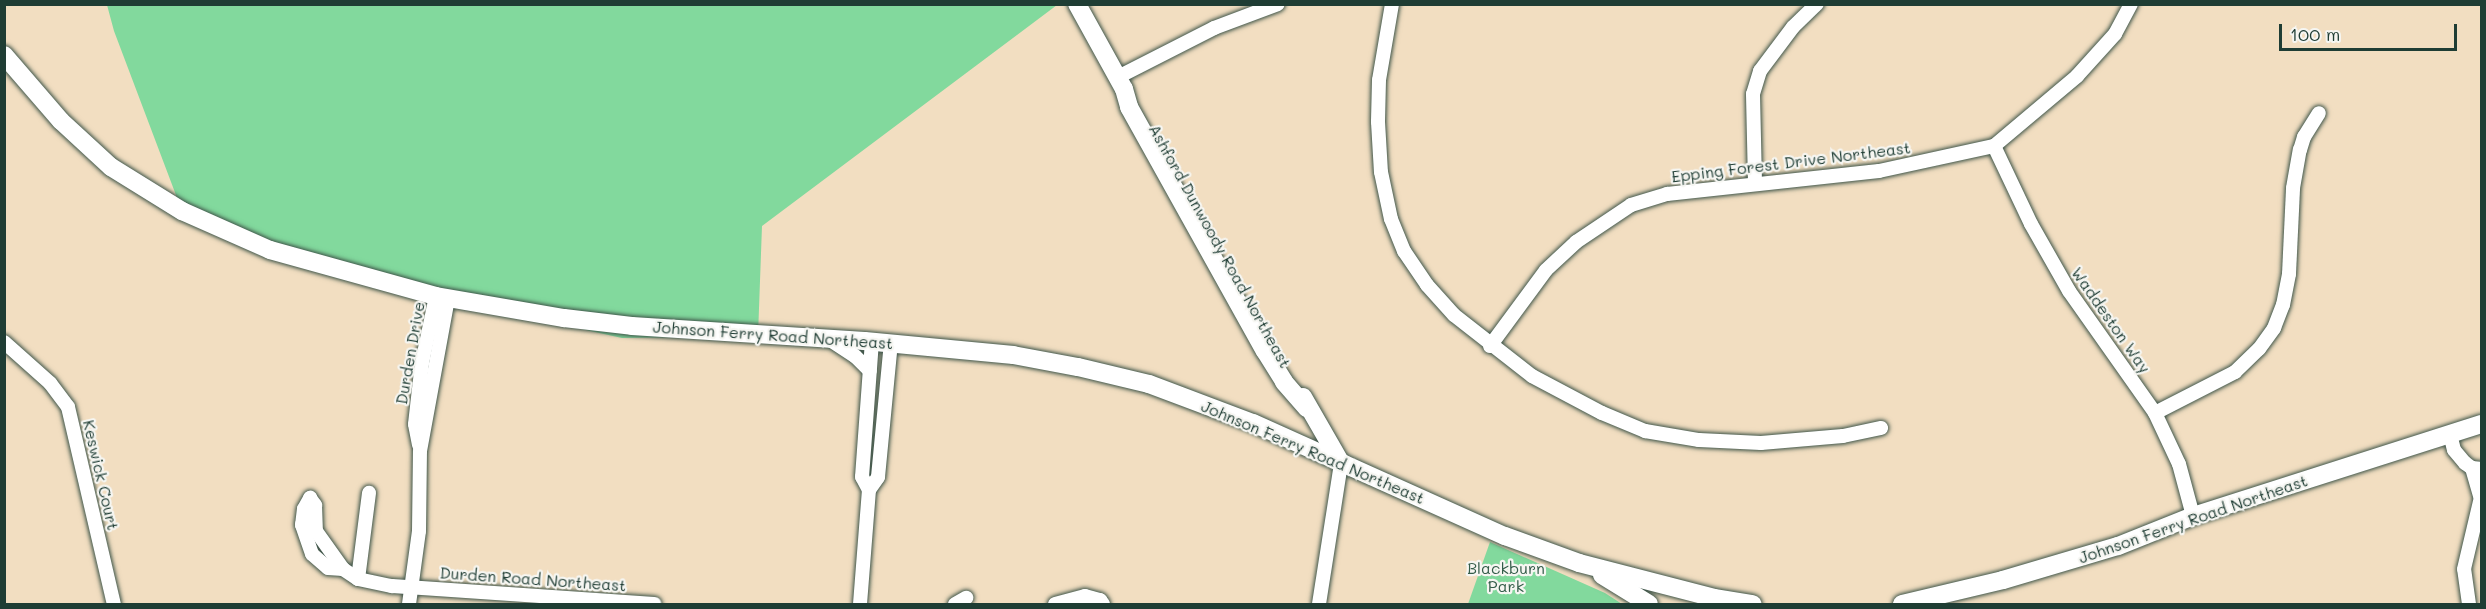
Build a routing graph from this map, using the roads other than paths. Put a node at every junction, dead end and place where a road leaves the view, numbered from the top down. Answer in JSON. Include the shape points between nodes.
{"nodes":[{"id":1,"x":1077,"y":4,"type":"edge"},
{"id":2,"x":1278,"y":4,"type":"edge"},
{"id":3,"x":1392,"y":4,"type":"edge"},
{"id":4,"x":1817,"y":4,"type":"edge"},
{"id":5,"x":2131,"y":4,"type":"edge"},
{"id":6,"x":4,"y":55,"type":"edge"},
{"id":7,"x":1121,"y":83,"type":"junction"},
{"id":8,"x":2319,"y":113,"type":"dead end"},
{"id":9,"x":1994,"y":146,"type":"junction"},
{"id":10,"x":1755,"y":183,"type":"junction"},
{"id":11,"x":442,"y":298,"type":"junction"},
{"id":12,"x":826,"y":338,"type":"junction"},
{"id":13,"x":4,"y":342,"type":"edge"},
{"id":14,"x":872,"y":342,"type":"junction"},
{"id":15,"x":891,"y":343,"type":"junction"},
{"id":16,"x":1490,"y":346,"type":"junction"},
{"id":17,"x":870,"y":371,"type":"junction"},
{"id":18,"x":2155,"y":412,"type":"junction"},
{"id":19,"x":2481,"y":424,"type":"edge"},
{"id":20,"x":1881,"y":428,"type":"dead end"},
{"id":21,"x":2450,"y":434,"type":"junction"},
{"id":22,"x":1341,"y":463,"type":"junction"},
{"id":23,"x":2477,"y":469,"type":"edge"},
{"id":24,"x":868,"y":490,"type":"junction"},
{"id":25,"x":369,"y":493,"type":"dead end"},
{"id":26,"x":2481,"y":495,"type":"edge"},
{"id":27,"x":2193,"y":516,"type":"junction"},
{"id":28,"x":310,"y":533,"type":"dead end"},
{"id":29,"x":2475,"y":547,"type":"edge"},
{"id":30,"x":1579,"y":563,"type":"junction"},
{"id":31,"x":358,"y":579,"type":"junction"},
{"id":32,"x":410,"y":587,"type":"junction"},
{"id":33,"x":1714,"y":598,"type":"junction"},
{"id":34,"x":114,"y":604,"type":"edge"},
{"id":35,"x":409,"y":604,"type":"edge"},
{"id":36,"x":654,"y":604,"type":"edge"},
{"id":37,"x":860,"y":604,"type":"edge"},
{"id":38,"x":1055,"y":604,"type":"edge"},
{"id":39,"x":1103,"y":604,"type":"edge"},
{"id":40,"x":1319,"y":604,"type":"edge"},
{"id":41,"x":1649,"y":604,"type":"edge"},
{"id":42,"x":1686,"y":604,"type":"edge"},
{"id":43,"x":1753,"y":604,"type":"edge"},
{"id":44,"x":1902,"y":604,"type":"edge"},
{"id":45,"x":2469,"y":604,"type":"edge"}],
"edges":[{"from":1,"to":7,"type":"main road","name":"Ashford Dunwoody Road Northeast"},
{"from":2,"to":7,"type":"street","via":[[1214,28]]},
{"from":3,"to":16,"type":"street","via":[[1379,80],[1378,122],[1381,172],[1391,219],[1404,251],[1427,285]]},
{"from":4,"to":10,"type":"street","via":[[1793,27],[1760,71],[1753,94]]},
{"from":5,"to":9,"type":"street","name":"Epping Forest Drive Northeast","via":[[2115,34],[2077,76]]},
{"from":6,"to":11,"type":"main road","name":"Johnson Ferry Road Northeast","via":[[61,121],[111,167],[159,198],[270,250]]},
{"from":7,"to":22,"type":"main road","name":"Ashford Dunwoody Road Northeast","via":[[1140,101],[1235,280]]},
{"from":8,"to":18,"type":"street","via":[[2300,150],[2293,188],[2289,274],[2274,328],[2259,350],[2235,372]]},
{"from":9,"to":10,"type":"street","name":"Epping Forest Drive Northeast","via":[[1879,171]]},
{"from":9,"to":18,"type":"street","name":"Waddeston Way","via":[[2069,291]]},
{"from":10,"to":16,"type":"street","name":"Epping Forest Drive Northeast","via":[[1668,194],[1631,205],[1603,221],[1545,270]]},
{"from":11,"to":12,"type":"main road","name":"Johnson Ferry Road Northeast","via":[[632,326]]},
{"from":11,"to":32,"type":"street","name":"Durden Drive","via":[[422,363],[415,424],[420,451],[418,531]]},
{"from":12,"to":14,"type":"main road","name":"Johnson Ferry Road Northeast"},
{"from":12,"to":17,"type":"street"},
{"from":13,"to":34,"type":"street","name":"Keswick Court","via":[[50,383],[68,407]]},
{"from":14,"to":15,"type":"main road","name":"Johnson Ferry Road Northeast"},
{"from":14,"to":17,"type":"street"},
{"from":15,"to":22,"type":"main road","name":"Johnson Ferry Road Northeast","via":[[1013,355],[1149,384],[1253,423]]},
{"from":15,"to":24,"type":"street","via":[[878,477]]},
{"from":16,"to":20,"type":"street","via":[[1564,394],[1645,431],[1699,440],[1761,443],[1843,436]]},
{"from":17,"to":24,"type":"street","via":[[862,477]]},
{"from":18,"to":27,"type":"street","name":"Waddeston Way","via":[[2179,464]]},
{"from":19,"to":21,"type":"main road","name":"Johnson Ferry Road Northeast"},
{"from":21,"to":23,"type":"street","via":[[2454,450]]},
{"from":21,"to":27,"type":"main road","name":"Johnson Ferry Road Northeast"},
{"from":22,"to":30,"type":"main road","name":"Johnson Ferry Road Northeast","via":[[1505,536]]},
{"from":22,"to":40,"type":"street"},
{"from":23,"to":26,"type":"street"},
{"from":24,"to":37,"type":"street"},
{"from":25,"to":31,"type":"street"},
{"from":26,"to":29,"type":"street"},
{"from":27,"to":44,"type":"main road","name":"Johnson Ferry Road Northeast","via":[[2106,549],[2003,580]]},
{"from":28,"to":31,"type":"street","via":[[342,569]]},
{"from":29,"to":45,"type":"street","via":[[2464,569]]},
{"from":30,"to":33,"type":"main road"},
{"from":30,"to":41,"type":"main road"},
{"from":31,"to":32,"type":"street","name":"Durden Road Northeast"},
{"from":32,"to":35,"type":"street","name":"Durden Drive"},
{"from":32,"to":36,"type":"street","name":"Durden Road Northeast"},
{"from":33,"to":42,"type":"main road"},
{"from":33,"to":43,"type":"main road"},
{"from":38,"to":39,"type":"street","via":[[1085,596]]}]}
